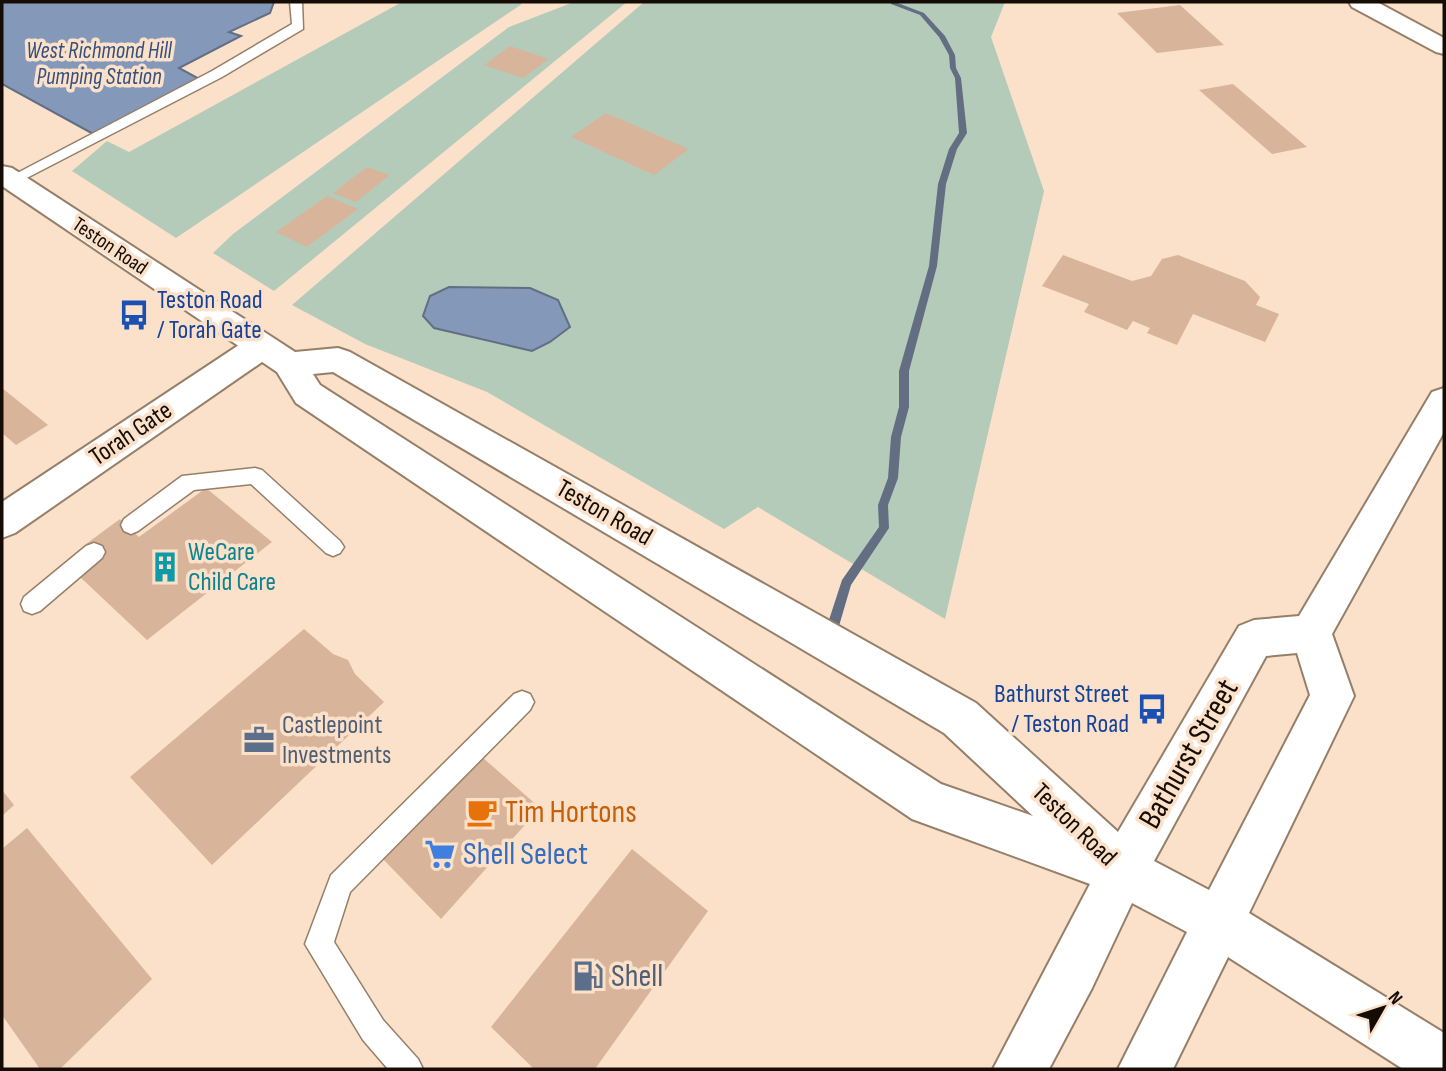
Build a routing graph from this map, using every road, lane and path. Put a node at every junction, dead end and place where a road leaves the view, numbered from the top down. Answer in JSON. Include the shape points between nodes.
{"nodes":[{"id":1,"x":296,"y":2,"type":"edge"},
{"id":2,"x":1360,"y":2,"type":"edge"},
{"id":3,"x":1444,"y":47,"type":"edge"},
{"id":4,"x":7,"y":177,"type":"edge"},
{"id":5,"x":275,"y":356,"type":"junction"},
{"id":6,"x":1444,"y":401,"type":"edge"},
{"id":7,"x":2,"y":522,"type":"edge"},
{"id":8,"x":131,"y":524,"type":"dead end"},
{"id":9,"x":333,"y":547,"type":"dead end"},
{"id":10,"x":94,"y":552,"type":"dead end"},
{"id":11,"x":32,"y":604,"type":"dead end"},
{"id":12,"x":1311,"y":633,"type":"junction"},
{"id":13,"x":522,"y":702,"type":"dead end"},
{"id":14,"x":1122,"y":871,"type":"junction"},
{"id":15,"x":1218,"y":922,"type":"junction"},
{"id":16,"x":1444,"y":1064,"type":"edge"},
{"id":17,"x":408,"y":1069,"type":"edge"},
{"id":18,"x":1020,"y":1069,"type":"edge"},
{"id":19,"x":1145,"y":1069,"type":"edge"}],
"edges":[{"from":1,"to":4,"type":"lane","via":[[299,26],[217,74]]},
{"from":2,"to":3,"type":"main road"},
{"from":4,"to":5,"type":"main road","name":"Teston Road"},
{"from":5,"to":7,"type":"main road","name":"Torah Gate"},
{"from":5,"to":14,"type":"main road","name":"Teston Road","via":[[309,394],[928,803]]},
{"from":5,"to":14,"type":"main road","name":"Teston Road","via":[[338,360],[960,718]]},
{"from":6,"to":12,"type":"main road"},
{"from":8,"to":9,"type":"lane","via":[[189,482],[255,476]]},
{"from":10,"to":11,"type":"lane"},
{"from":12,"to":14,"type":"main road","name":"Bathurst Street","via":[[1254,639]]},
{"from":12,"to":15,"type":"main road","via":[[1332,696]]},
{"from":13,"to":17,"type":"lane","via":[[340,884],[319,944],[373,1030]]},
{"from":14,"to":15,"type":"main road"},
{"from":14,"to":18,"type":"main road","name":"Bathurst Street"},
{"from":15,"to":16,"type":"main road"},
{"from":15,"to":19,"type":"main road"}]}
